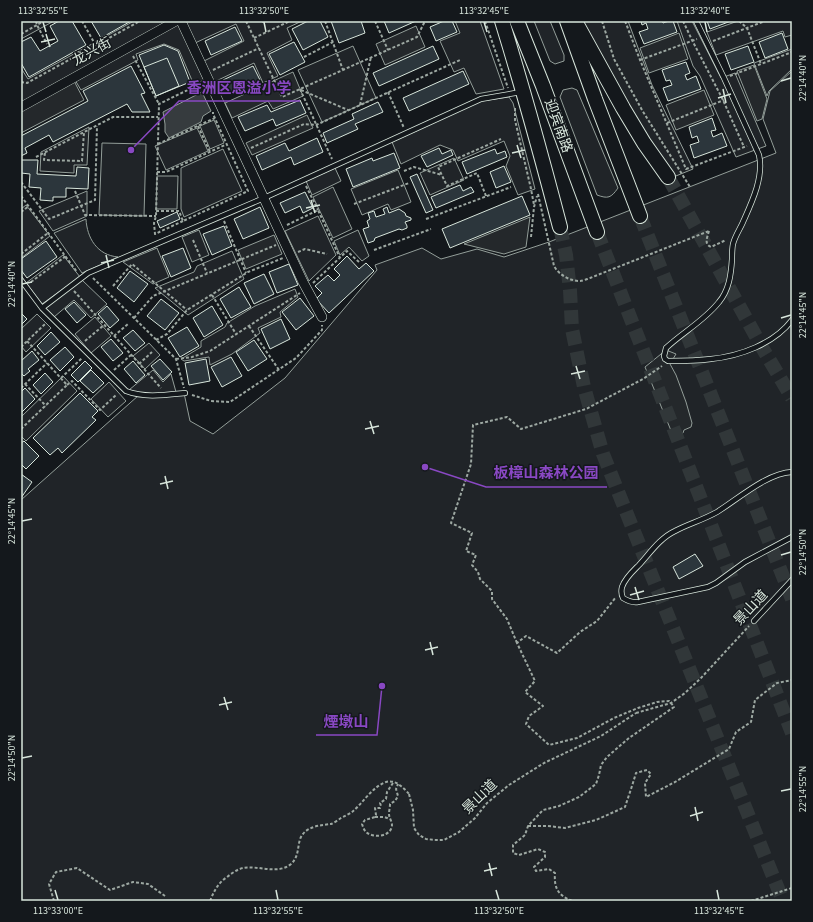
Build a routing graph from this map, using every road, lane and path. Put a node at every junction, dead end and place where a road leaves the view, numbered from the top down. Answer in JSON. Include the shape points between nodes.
{"nodes":[{"id":1,"x":36,"y":21,"type":"edge"},
{"id":2,"x":44,"y":21,"type":"edge"},
{"id":3,"x":82,"y":21,"type":"edge"},
{"id":4,"x":140,"y":21,"type":"edge"},
{"id":5,"x":176,"y":21,"type":"edge"},
{"id":6,"x":181,"y":21,"type":"edge"},
{"id":7,"x":246,"y":21,"type":"edge"},
{"id":8,"x":290,"y":21,"type":"edge"},
{"id":9,"x":325,"y":21,"type":"edge"},
{"id":10,"x":375,"y":21,"type":"edge"},
{"id":11,"x":425,"y":21,"type":"edge"},
{"id":12,"x":485,"y":21,"type":"edge"},
{"id":13,"x":502,"y":21,"type":"edge"},
{"id":14,"x":517,"y":21,"type":"edge"},
{"id":15,"x":567,"y":21,"type":"edge"},
{"id":16,"x":575,"y":21,"type":"edge"},
{"id":17,"x":602,"y":21,"type":"edge"},
{"id":18,"x":625,"y":21,"type":"edge"},
{"id":19,"x":684,"y":21,"type":"edge"},
{"id":20,"x":696,"y":21,"type":"edge"},
{"id":21,"x":740,"y":21,"type":"edge"},
{"id":22,"x":765,"y":21,"type":"edge"},
{"id":23,"x":37,"y":25,"type":"junction"},
{"id":24,"x":746,"y":28,"type":"junction"},
{"id":25,"x":21,"y":34,"type":"edge"},
{"id":26,"x":704,"y":36,"type":"junction"},
{"id":27,"x":254,"y":38,"type":"junction"},
{"id":28,"x":692,"y":40,"type":"junction"},
{"id":29,"x":333,"y":42,"type":"junction"},
{"id":30,"x":707,"y":43,"type":"junction"},
{"id":31,"x":47,"y":44,"type":"dead end"},
{"id":32,"x":96,"y":45,"type":"junction"},
{"id":33,"x":128,"y":48,"type":"junction"},
{"id":34,"x":259,"y":48,"type":"junction"},
{"id":35,"x":388,"y":50,"type":"junction"},
{"id":36,"x":792,"y":52,"type":"edge"},
{"id":37,"x":304,"y":56,"type":"dead end"},
{"id":38,"x":371,"y":57,"type":"junction"},
{"id":39,"x":460,"y":60,"type":"dead end"},
{"id":40,"x":640,"y":60,"type":"junction"},
{"id":41,"x":104,"y":61,"type":"junction"},
{"id":42,"x":761,"y":64,"type":"junction"},
{"id":43,"x":343,"y":70,"type":"junction"},
{"id":44,"x":207,"y":76,"type":"junction"},
{"id":45,"x":724,"y":78,"type":"junction"},
{"id":46,"x":21,"y":82,"type":"edge"},
{"id":47,"x":714,"y":82,"type":"junction"},
{"id":48,"x":300,"y":89,"type":"junction"},
{"id":49,"x":388,"y":92,"type":"junction"},
{"id":50,"x":516,"y":96,"type":"junction"},
{"id":51,"x":733,"y":96,"type":"junction"},
{"id":52,"x":723,"y":100,"type":"junction"},
{"id":53,"x":159,"y":104,"type":"junction"},
{"id":54,"x":360,"y":105,"type":"junction"},
{"id":55,"x":21,"y":107,"type":"edge"},
{"id":56,"x":348,"y":110,"type":"junction"},
{"id":57,"x":213,"y":111,"type":"dead end"},
{"id":58,"x":519,"y":116,"type":"dead end"},
{"id":59,"x":158,"y":117,"type":"junction"},
{"id":60,"x":215,"y":118,"type":"junction"},
{"id":61,"x":667,"y":123,"type":"junction"},
{"id":62,"x":316,"y":125,"type":"junction"},
{"id":63,"x":97,"y":126,"type":"junction"},
{"id":64,"x":198,"y":126,"type":"junction"},
{"id":65,"x":84,"y":132,"type":"junction"},
{"id":66,"x":406,"y":133,"type":"junction"},
{"id":67,"x":501,"y":139,"type":"dead end"},
{"id":68,"x":753,"y":143,"type":"junction"},
{"id":69,"x":158,"y":144,"type":"junction"},
{"id":70,"x":227,"y":144,"type":"junction"},
{"id":71,"x":744,"y":147,"type":"junction"},
{"id":72,"x":210,"y":152,"type":"junction"},
{"id":73,"x":243,"y":152,"type":"junction"},
{"id":74,"x":45,"y":153,"type":"junction"},
{"id":75,"x":36,"y":158,"type":"dead end"},
{"id":76,"x":334,"y":166,"type":"junction"},
{"id":77,"x":404,"y":171,"type":"dead end"},
{"id":78,"x":157,"y":172,"type":"junction"},
{"id":79,"x":442,"y":175,"type":"junction"},
{"id":80,"x":668,"y":178,"type":"tunnel mouth"},
{"id":81,"x":303,"y":180,"type":"junction"},
{"id":82,"x":21,"y":182,"type":"edge"},
{"id":83,"x":409,"y":183,"type":"dead end"},
{"id":84,"x":511,"y":186,"type":"dead end"},
{"id":85,"x":690,"y":186,"type":"dead end"},
{"id":86,"x":75,"y":191,"type":"dead end"},
{"id":87,"x":21,"y":196,"type":"edge"},
{"id":88,"x":486,"y":196,"type":"junction"},
{"id":89,"x":264,"y":198,"type":"junction"},
{"id":90,"x":354,"y":204,"type":"dead end"},
{"id":91,"x":81,"y":205,"type":"junction"},
{"id":92,"x":28,"y":206,"type":"junction"},
{"id":93,"x":534,"y":207,"type":"junction"},
{"id":94,"x":318,"y":210,"type":"junction"},
{"id":95,"x":156,"y":211,"type":"junction"},
{"id":96,"x":21,"y":212,"type":"edge"},
{"id":97,"x":156,"y":216,"type":"junction"},
{"id":98,"x":222,"y":216,"type":"junction"},
{"id":99,"x":640,"y":216,"type":"tunnel mouth"},
{"id":100,"x":426,"y":220,"type":"dead end"},
{"id":101,"x":183,"y":221,"type":"junction"},
{"id":102,"x":560,"y":227,"type":"tunnel mouth"},
{"id":103,"x":278,"y":228,"type":"junction"},
{"id":104,"x":431,"y":229,"type":"dead end"},
{"id":105,"x":597,"y":232,"type":"tunnel mouth"},
{"id":106,"x":48,"y":233,"type":"junction"},
{"id":107,"x":736,"y":235,"type":"junction"},
{"id":108,"x":531,"y":237,"type":"dead end"},
{"id":109,"x":193,"y":240,"type":"dead end"},
{"id":110,"x":284,"y":241,"type":"junction"},
{"id":111,"x":374,"y":250,"type":"dead end"},
{"id":112,"x":21,"y":254,"type":"edge"},
{"id":113,"x":327,"y":254,"type":"dead end"},
{"id":114,"x":291,"y":255,"type":"junction"},
{"id":115,"x":66,"y":256,"type":"junction"},
{"id":116,"x":340,"y":258,"type":"junction"},
{"id":117,"x":240,"y":259,"type":"junction"},
{"id":118,"x":360,"y":263,"type":"dead end"},
{"id":119,"x":207,"y":273,"type":"junction"},
{"id":120,"x":246,"y":273,"type":"junction"},
{"id":121,"x":88,"y":274,"type":"junction"},
{"id":122,"x":82,"y":278,"type":"junction"},
{"id":123,"x":21,"y":280,"type":"edge"},
{"id":124,"x":25,"y":286,"type":"junction"},
{"id":125,"x":113,"y":286,"type":"dead end"},
{"id":126,"x":70,"y":287,"type":"junction"},
{"id":127,"x":307,"y":289,"type":"junction"},
{"id":128,"x":164,"y":291,"type":"junction"},
{"id":129,"x":212,"y":295,"type":"junction"},
{"id":130,"x":42,"y":308,"type":"junction"},
{"id":131,"x":187,"y":310,"type":"junction"},
{"id":132,"x":322,"y":317,"type":"joint"},
{"id":133,"x":134,"y":318,"type":"junction"},
{"id":134,"x":792,"y":320,"type":"edge"},
{"id":135,"x":45,"y":324,"type":"dead end"},
{"id":136,"x":128,"y":324,"type":"dead end"},
{"id":137,"x":104,"y":325,"type":"junction"},
{"id":138,"x":249,"y":326,"type":"junction"},
{"id":139,"x":236,"y":334,"type":"junction"},
{"id":140,"x":114,"y":336,"type":"junction"},
{"id":141,"x":156,"y":340,"type":"junction"},
{"id":142,"x":27,"y":341,"type":"junction"},
{"id":143,"x":22,"y":346,"type":"edge"},
{"id":144,"x":80,"y":346,"type":"junction"},
{"id":145,"x":152,"y":352,"type":"dead end"},
{"id":146,"x":131,"y":355,"type":"junction"},
{"id":147,"x":82,"y":358,"type":"dead end"},
{"id":148,"x":176,"y":359,"type":"junction"},
{"id":149,"x":668,"y":361,"type":"junction"},
{"id":150,"x":47,"y":363,"type":"junction"},
{"id":151,"x":139,"y":364,"type":"junction"},
{"id":152,"x":279,"y":370,"type":"junction"},
{"id":153,"x":109,"y":374,"type":"junction"},
{"id":154,"x":61,"y":378,"type":"junction"},
{"id":155,"x":25,"y":384,"type":"junction"},
{"id":156,"x":68,"y":385,"type":"junction"},
{"id":157,"x":21,"y":388,"type":"edge"},
{"id":158,"x":185,"y":393,"type":"junction"},
{"id":159,"x":116,"y":395,"type":"dead end"},
{"id":160,"x":167,"y":395,"type":"junction"},
{"id":161,"x":46,"y":406,"type":"junction"},
{"id":162,"x":21,"y":429,"type":"edge"},
{"id":163,"x":792,"y":472,"type":"edge"},
{"id":164,"x":792,"y":537,"type":"edge"},
{"id":165,"x":792,"y":580,"type":"edge"},
{"id":166,"x":621,"y":591,"type":"junction"},
{"id":167,"x":754,"y":621,"type":"joint"},
{"id":168,"x":517,"y":642,"type":"junction"},
{"id":169,"x":792,"y":680,"type":"edge"},
{"id":170,"x":671,"y":703,"type":"junction"},
{"id":171,"x":394,"y":783,"type":"junction"},
{"id":172,"x":398,"y":784,"type":"junction"},
{"id":173,"x":375,"y":817,"type":"junction"},
{"id":174,"x":390,"y":819,"type":"junction"},
{"id":175,"x":528,"y":826,"type":"junction"},
{"id":176,"x":792,"y":888,"type":"edge"},
{"id":177,"x":165,"y":896,"type":"dead end"},
{"id":178,"x":54,"y":901,"type":"edge"},
{"id":179,"x":210,"y":901,"type":"edge"},
{"id":180,"x":572,"y":901,"type":"edge"},
{"id":181,"x":751,"y":901,"type":"edge"}],
"edges":[{"from":1,"to":23,"type":"path"},
{"from":2,"to":23,"type":"path"},
{"from":3,"to":32,"type":"path"},
{"from":4,"to":32,"type":"path"},
{"from":5,"to":33,"type":"street","name":"龙兴街"},
{"from":6,"to":44,"type":"street"},
{"from":7,"to":27,"type":"path"},
{"from":8,"to":27,"type":"path"},
{"from":9,"to":29,"type":"path"},
{"from":10,"to":35,"type":"path"},
{"from":11,"to":35,"type":"path","via":[[418,37]]},
{"from":12,"to":50,"type":"path","via":[[505,75]]},
{"from":13,"to":50,"type":"main road"},
{"from":14,"to":105,"type":"main road","name":"迎宾南路"},
{"from":15,"to":99,"type":"main road"},
{"from":16,"to":80,"type":"main road","via":[[630,120]]},
{"from":17,"to":85,"type":"path","via":[[614,60]]},
{"from":18,"to":40,"type":"path"},
{"from":19,"to":28,"type":"path"},
{"from":20,"to":26,"type":"lane"},
{"from":21,"to":24,"type":"path"},
{"from":22,"to":24,"type":"path"},
{"from":23,"to":25,"type":"path"},
{"from":23,"to":31,"type":"path"},
{"from":24,"to":30,"type":"path"},
{"from":24,"to":42,"type":"path"},
{"from":26,"to":28,"type":"path"},
{"from":26,"to":30,"type":"lane"},
{"from":27,"to":34,"type":"path"},
{"from":28,"to":40,"type":"path"},
{"from":28,"to":47,"type":"path"},
{"from":29,"to":37,"type":"path"},
{"from":29,"to":43,"type":"path"},
{"from":30,"to":45,"type":"lane"},
{"from":32,"to":41,"type":"path"},
{"from":32,"to":46,"type":"path","via":[[27,83]]},
{"from":33,"to":41,"type":"street","name":"龙兴街"},
{"from":33,"to":53,"type":"path"},
{"from":34,"to":44,"type":"path"},
{"from":34,"to":48,"type":"path","via":[[282,97]]},
{"from":35,"to":38,"type":"path"},
{"from":36,"to":42,"type":"path"},
{"from":38,"to":43,"type":"path"},
{"from":38,"to":54,"type":"path"},
{"from":39,"to":49,"type":"path"},
{"from":40,"to":61,"type":"path"},
{"from":41,"to":55,"type":"street","name":"龙兴街"},
{"from":42,"to":45,"type":"path"},
{"from":43,"to":48,"type":"path"},
{"from":44,"to":53,"type":"path"},
{"from":44,"to":73,"type":"street"},
{"from":45,"to":47,"type":"path"},
{"from":45,"to":51,"type":"lane"},
{"from":47,"to":52,"type":"path"},
{"from":48,"to":56,"type":"path"},
{"from":48,"to":62,"type":"path"},
{"from":49,"to":54,"type":"path"},
{"from":49,"to":66,"type":"path"},
{"from":50,"to":58,"type":"path"},
{"from":50,"to":66,"type":"lane","via":[[481,99]]},
{"from":50,"to":93,"type":"path","via":[[515,120]]},
{"from":50,"to":102,"type":"main road","via":[[543,162]]},
{"from":51,"to":52,"type":"path"},
{"from":51,"to":68,"type":"lane"},
{"from":52,"to":61,"type":"path"},
{"from":52,"to":71,"type":"path"},
{"from":53,"to":59,"type":"path"},
{"from":54,"to":56,"type":"path"},
{"from":56,"to":62,"type":"path"},
{"from":57,"to":60,"type":"path"},
{"from":59,"to":63,"type":"path","via":[[113,117]]},
{"from":59,"to":69,"type":"path"},
{"from":60,"to":64,"type":"path"},
{"from":60,"to":70,"type":"path"},
{"from":61,"to":71,"type":"path","via":[[686,169]]},
{"from":62,"to":73,"type":"path","via":[[304,124]]},
{"from":62,"to":76,"type":"path"},
{"from":63,"to":65,"type":"path"},
{"from":63,"to":91,"type":"path","via":[[95,200]]},
{"from":64,"to":69,"type":"path"},
{"from":64,"to":72,"type":"path"},
{"from":65,"to":74,"type":"path"},
{"from":65,"to":74,"type":"path","via":[[82,162],[44,160]]},
{"from":66,"to":76,"type":"lane"},
{"from":67,"to":79,"type":"path","via":[[438,166]]},
{"from":68,"to":71,"type":"path"},
{"from":68,"to":107,"type":"lane","via":[[760,161],[759,180]]},
{"from":69,"to":78,"type":"path"},
{"from":70,"to":72,"type":"path"},
{"from":70,"to":101,"type":"path","via":[[248,191]]},
{"from":72,"to":78,"type":"path","via":[[166,172]]},
{"from":73,"to":89,"type":"street"},
{"from":74,"to":75,"type":"path"},
{"from":76,"to":81,"type":"lane"},
{"from":77,"to":79,"type":"path","via":[[414,167]]},
{"from":78,"to":95,"type":"path"},
{"from":79,"to":88,"type":"path","via":[[447,186],[477,173]]},
{"from":81,"to":89,"type":"lane"},
{"from":81,"to":94,"type":"path"},
{"from":82,"to":91,"type":"path","via":[[49,219]]},
{"from":83,"to":90,"type":"path"},
{"from":84,"to":88,"type":"path"},
{"from":86,"to":91,"type":"path"},
{"from":87,"to":92,"type":"path"},
{"from":88,"to":100,"type":"path"},
{"from":89,"to":98,"type":"lane"},
{"from":89,"to":103,"type":"street"},
{"from":91,"to":97,"type":"path","via":[[86,215]]},
{"from":92,"to":96,"type":"path"},
{"from":92,"to":106,"type":"path"},
{"from":93,"to":107,"type":"path","via":[[538,194],[554,266],[561,274],[576,281],[590,278],[709,231],[706,242],[711,247]]},
{"from":93,"to":108,"type":"path"},
{"from":94,"to":103,"type":"path"},
{"from":94,"to":116,"type":"path"},
{"from":95,"to":97,"type":"path"},
{"from":95,"to":101,"type":"path","via":[[179,211]]},
{"from":97,"to":101,"type":"path","via":[[155,234]]},
{"from":98,"to":117,"type":"path"},
{"from":98,"to":121,"type":"lane"},
{"from":103,"to":110,"type":"street"},
{"from":104,"to":111,"type":"path"},
{"from":106,"to":112,"type":"path"},
{"from":106,"to":115,"type":"path"},
{"from":107,"to":149,"type":"lane","via":[[725,294],[707,315],[666,348],[664,356]]},
{"from":109,"to":119,"type":"path"},
{"from":110,"to":114,"type":"street"},
{"from":110,"to":117,"type":"path"},
{"from":113,"to":114,"type":"path","via":[[305,249]]},
{"from":114,"to":120,"type":"path"},
{"from":114,"to":127,"type":"street"},
{"from":115,"to":122,"type":"path"},
{"from":115,"to":124,"type":"path"},
{"from":116,"to":118,"type":"path","via":[[347,251]]},
{"from":116,"to":127,"type":"path"},
{"from":117,"to":119,"type":"path"},
{"from":117,"to":120,"type":"path"},
{"from":119,"to":128,"type":"path"},
{"from":120,"to":129,"type":"path"},
{"from":121,"to":122,"type":"lane"},
{"from":121,"to":133,"type":"path"},
{"from":122,"to":126,"type":"lane"},
{"from":123,"to":124,"type":"lane"},
{"from":124,"to":130,"type":"lane"},
{"from":125,"to":128,"type":"path","via":[[132,264]]},
{"from":126,"to":130,"type":"lane"},
{"from":126,"to":137,"type":"path"},
{"from":127,"to":132,"type":"street"},
{"from":127,"to":138,"type":"path"},
{"from":128,"to":131,"type":"path"},
{"from":128,"to":133,"type":"path","via":[[154,296]]},
{"from":129,"to":131,"type":"path"},
{"from":129,"to":139,"type":"path"},
{"from":130,"to":144,"type":"lane"},
{"from":131,"to":141,"type":"path","via":[[167,334]]},
{"from":132,"to":152,"type":"path","via":[[322,330],[296,358]]},
{"from":133,"to":141,"type":"path"},
{"from":134,"to":149,"type":"lane","via":[[773,338],[747,351],[712,359]]},
{"from":135,"to":142,"type":"path"},
{"from":136,"to":140,"type":"path"},
{"from":137,"to":140,"type":"path"},
{"from":137,"to":144,"type":"path"},
{"from":138,"to":139,"type":"path"},
{"from":138,"to":152,"type":"path"},
{"from":139,"to":148,"type":"path","via":[[210,351]]},
{"from":140,"to":146,"type":"path"},
{"from":141,"to":148,"type":"path"},
{"from":142,"to":143,"type":"path"},
{"from":142,"to":150,"type":"path"},
{"from":144,"to":153,"type":"lane"},
{"from":145,"to":151,"type":"path"},
{"from":146,"to":151,"type":"path"},
{"from":146,"to":153,"type":"path"},
{"from":147,"to":154,"type":"path"},
{"from":148,"to":158,"type":"path"},
{"from":149,"to":168,"type":"path","via":[[644,379],[586,409],[520,429],[507,417],[472,425],[471,464],[451,523],[472,533],[466,551],[476,556],[472,565],[480,579],[492,591],[492,598],[507,619]]},
{"from":150,"to":154,"type":"path"},
{"from":150,"to":155,"type":"path"},
{"from":151,"to":160,"type":"path"},
{"from":152,"to":158,"type":"path","via":[[230,402],[211,401]]},
{"from":153,"to":160,"type":"lane","via":[[126,391],[134,394]]},
{"from":154,"to":156,"type":"path"},
{"from":155,"to":157,"type":"path"},
{"from":155,"to":161,"type":"path"},
{"from":156,"to":159,"type":"path","via":[[72,381],[100,410]]},
{"from":156,"to":161,"type":"path"},
{"from":158,"to":160,"type":"lane"},
{"from":161,"to":162,"type":"path"},
{"from":163,"to":166,"type":"lane","via":[[764,482],[718,512],[668,535],[625,581]]},
{"from":164,"to":166,"type":"lane","via":[[745,562],[708,587],[633,602],[623,598]]},
{"from":165,"to":167,"type":"lane","name":"景山道"},
{"from":166,"to":168,"type":"path","via":[[597,621],[580,632],[557,653],[526,636]]},
{"from":167,"to":170,"type":"path","name":"景山道","via":[[701,678]]},
{"from":168,"to":170,"type":"path","via":[[534,681],[525,692],[543,706],[529,716],[526,724],[549,745],[577,738],[638,708],[657,702]]},
{"from":169,"to":175,"type":"path","via":[[777,683],[755,700],[751,722],[736,732],[729,749],[675,782],[646,797],[645,783],[651,774],[647,770],[636,772],[625,807],[596,820],[565,828]]},
{"from":170,"to":172,"type":"path","name":"景山道","bridge":true,"via":[[636,713],[601,736],[544,763],[509,785],[459,832],[444,840],[426,838],[414,828],[409,794]]},
{"from":170,"to":175,"type":"path","via":[[674,707],[629,738],[607,757],[601,765],[596,784],[559,806],[543,810]]},
{"from":171,"to":172,"type":"path","name":"景山道"},
{"from":171,"to":173,"type":"path","via":[[387,792],[386,799],[380,802],[380,808],[375,808]]},
{"from":171,"to":179,"type":"path","via":[[388,781],[382,784],[352,811],[332,823],[307,829],[301,835],[296,859],[290,865],[273,869],[242,868],[218,885]]},
{"from":172,"to":174,"type":"path","via":[[398,796],[390,804]]},
{"from":173,"to":174,"type":"path"},
{"from":173,"to":174,"type":"path","via":[[365,820],[362,824],[366,832],[373,836],[391,831],[393,825]]},
{"from":175,"to":180,"type":"path","via":[[525,835],[513,845],[513,853],[519,855],[538,849],[545,852],[545,857],[534,866],[536,871],[549,869],[555,873],[556,890]]},
{"from":176,"to":181,"type":"path"},
{"from":177,"to":178,"type":"path","via":[[148,884],[133,882],[110,890],[77,868],[56,872],[48,884]]}]}
